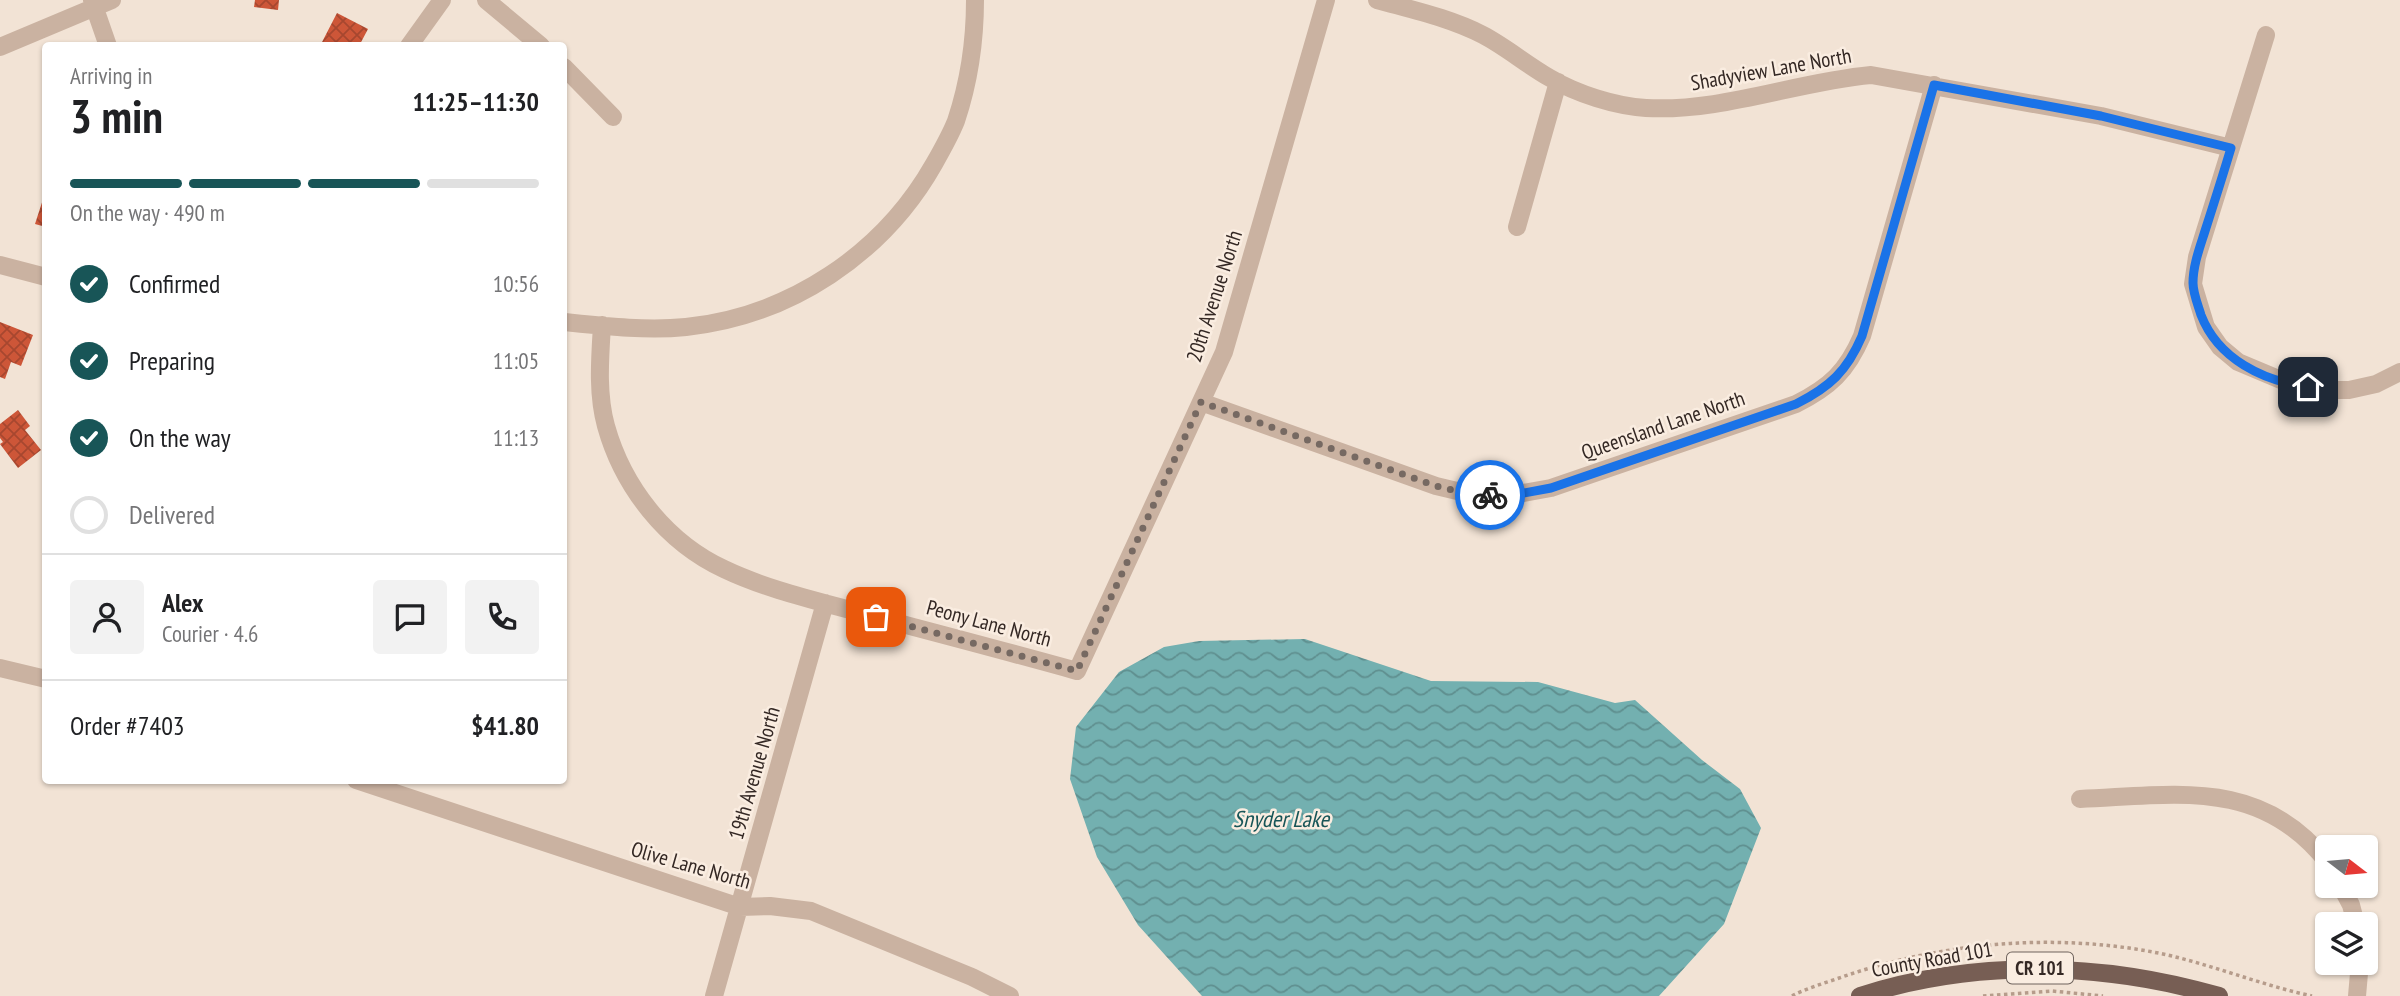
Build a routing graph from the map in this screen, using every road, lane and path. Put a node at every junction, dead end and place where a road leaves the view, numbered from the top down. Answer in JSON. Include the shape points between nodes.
{"nodes":[{"id":1,"x":112,"y":0,"type":"edge"},
{"id":2,"x":442,"y":0,"type":"edge"},
{"id":3,"x":486,"y":0,"type":"edge"},
{"id":4,"x":975,"y":0,"type":"edge"},
{"id":5,"x":1326,"y":0,"type":"edge"},
{"id":6,"x":1377,"y":0,"type":"edge"},
{"id":7,"x":93,"y":4,"type":"edge"},
{"id":8,"x":2266,"y":35,"type":"dead end"},
{"id":9,"x":107,"y":42,"type":"edge"},
{"id":10,"x":412,"y":42,"type":"edge"},
{"id":11,"x":536,"y":42,"type":"edge"},
{"id":12,"x":0,"y":47,"type":"edge"},
{"id":13,"x":567,"y":70,"type":"edge"},
{"id":14,"x":1558,"y":82,"type":"junction"},
{"id":15,"x":1934,"y":85,"type":"junction"},
{"id":16,"x":613,"y":117,"type":"dead end"},
{"id":17,"x":2231,"y":148,"type":"junction"},
{"id":18,"x":1517,"y":228,"type":"dead end"},
{"id":19,"x":0,"y":265,"type":"edge"},
{"id":20,"x":42,"y":276,"type":"edge"},
{"id":21,"x":567,"y":322,"type":"edge"},
{"id":22,"x":602,"y":325,"type":"junction"},
{"id":23,"x":2400,"y":372,"type":"edge"},
{"id":24,"x":1201,"y":402,"type":"junction"},
{"id":25,"x":825,"y":603,"type":"junction"},
{"id":26,"x":0,"y":668,"type":"edge"},
{"id":27,"x":1077,"y":671,"type":"joint"},
{"id":28,"x":42,"y":678,"type":"edge"},
{"id":29,"x":368,"y":784,"type":"edge"},
{"id":30,"x":2080,"y":799,"type":"dead end"},
{"id":31,"x":2315,"y":846,"type":"edge"},
{"id":32,"x":740,"y":907,"type":"junction"},
{"id":33,"x":2359,"y":975,"type":"edge"},
{"id":34,"x":714,"y":996,"type":"edge"},
{"id":35,"x":1010,"y":996,"type":"edge"},
{"id":36,"x":1860,"y":996,"type":"edge"},
{"id":37,"x":1983,"y":996,"type":"edge"},
{"id":38,"x":2103,"y":996,"type":"edge"},
{"id":39,"x":2220,"y":996,"type":"edge"},
{"id":40,"x":2357,"y":996,"type":"edge"}],
"edges":[{"from":1,"to":7,"type":"street"},
{"from":2,"to":10,"type":"street"},
{"from":3,"to":11,"type":"street"},
{"from":4,"to":22,"type":"street","via":[[972,53],[946,143],[893,223],[858,256],[820,283],[732,319],[685,327]]},
{"from":5,"to":24,"type":"street","name":"20th Avenue North","via":[[1224,352]]},
{"from":6,"to":14,"type":"street","name":"Shadyview Lane North","via":[[1484,35]]},
{"from":7,"to":9,"type":"street"},
{"from":7,"to":12,"type":"street"},
{"from":8,"to":17,"type":"street"},
{"from":13,"to":16,"type":"street"},
{"from":14,"to":15,"type":"street","name":"Shadyview Lane North","via":[[1597,98],[1643,108],[1690,108],[1871,75]]},
{"from":14,"to":18,"type":"street"},
{"from":15,"to":17,"type":"street","name":"Shadyview Lane North","via":[[2101,116]]},
{"from":15,"to":24,"type":"street","name":"Queensland Lane North","via":[[1852,360],[1836,379],[1796,404],[1551,488],[1513,495],[1474,495],[1436,486]]},
{"from":17,"to":23,"type":"street","via":[[2193,284],[2206,327],[2220,347],[2262,374],[2322,390],[2376,384]]},
{"from":19,"to":20,"type":"street"},
{"from":21,"to":22,"type":"street"},
{"from":22,"to":25,"type":"street","name":"Peony Lane North","via":[[600,386],[606,424],[618,461],[637,495],[690,550],[724,569]]},
{"from":24,"to":27,"type":"street","name":"20th Avenue North"},
{"from":25,"to":27,"type":"street","name":"Peony Lane North"},
{"from":25,"to":32,"type":"street","name":"19th Avenue North"},
{"from":26,"to":28,"type":"street"},
{"from":29,"to":32,"type":"street","name":"Olive Lane North"},
{"from":30,"to":31,"type":"street","via":[[2193,794],[2227,798],[2259,807]]},
{"from":32,"to":34,"type":"street","name":"19th Avenue North"},
{"from":32,"to":35,"type":"street","name":"Olive Lane North","via":[[811,911]]},
{"from":33,"to":40,"type":"street"},
{"from":36,"to":39,"type":"main road","name":"County Road 101","number":"CR 101","via":[[1969,973],[2056,968],[2115,973]]},
{"from":37,"to":38,"type":"path","via":[[2052,991]]}]}
